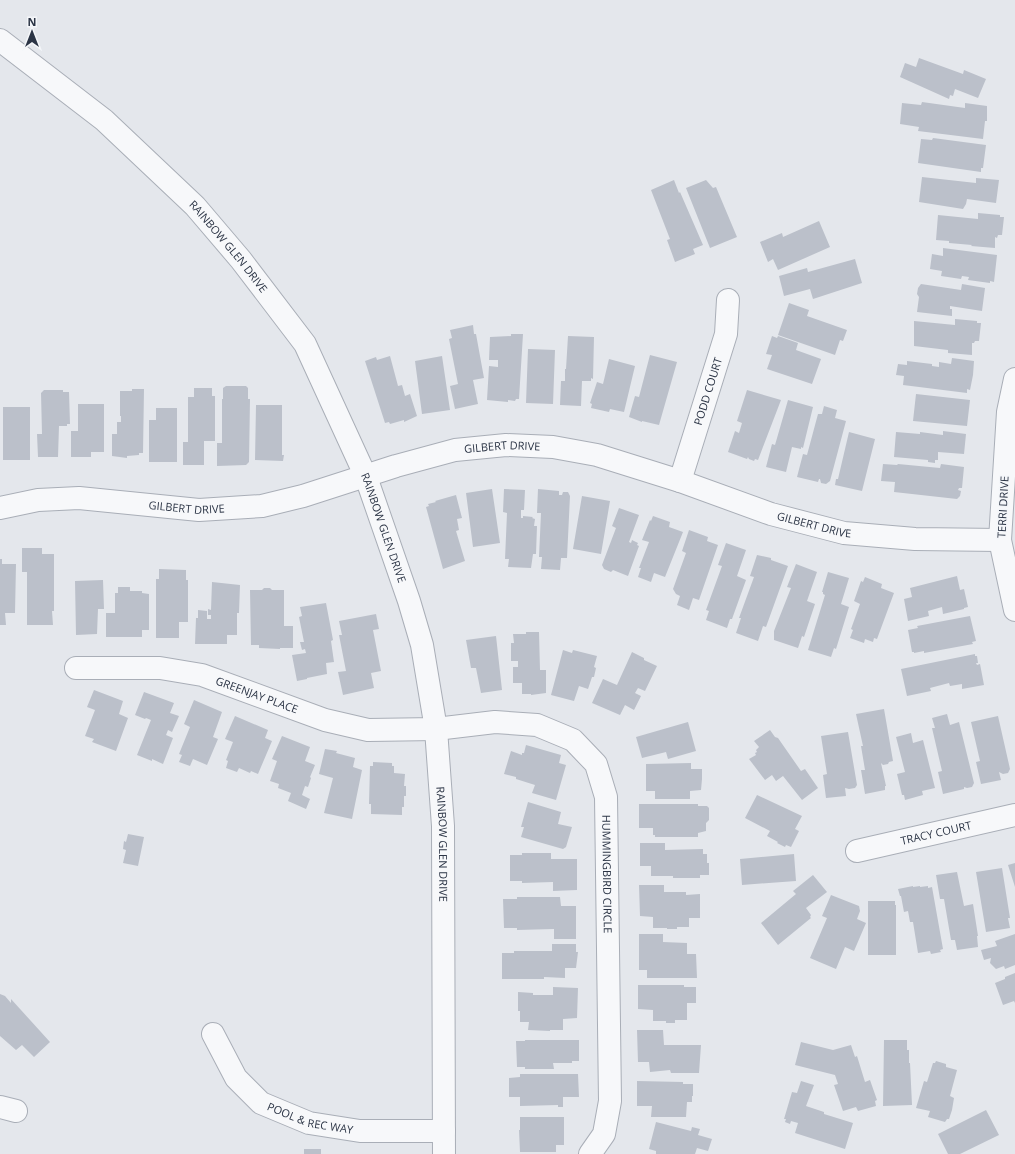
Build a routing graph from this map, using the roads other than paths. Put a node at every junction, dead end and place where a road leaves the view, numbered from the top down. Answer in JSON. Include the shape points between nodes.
{"nodes":[{"id":1,"x":0,"y":40,"type":"edge"},
{"id":2,"x":728,"y":300,"type":"dead end"},
{"id":3,"x":1015,"y":379,"type":"edge"},
{"id":4,"x":366,"y":477,"type":"junction"},
{"id":5,"x":680,"y":481,"type":"junction"},
{"id":6,"x":0,"y":508,"type":"edge"},
{"id":7,"x":1000,"y":540,"type":"junction"},
{"id":8,"x":1015,"y":610,"type":"edge"},
{"id":9,"x":76,"y":668,"type":"dead end"},
{"id":10,"x":436,"y":729,"type":"junction"},
{"id":11,"x":1015,"y":814,"type":"edge"},
{"id":12,"x":857,"y":851,"type":"dead end"},
{"id":13,"x":213,"y":1034,"type":"dead end"},
{"id":14,"x":444,"y":1132,"type":"junction"},
{"id":15,"x":444,"y":1154,"type":"edge"},
{"id":16,"x":590,"y":1154,"type":"edge"}],
"edges":[{"from":1,"to":4,"type":"street","name":"RAINBOW GLEN DRIVE","via":[[104,120],[195,206],[241,260],[305,344]]},
{"from":2,"to":5,"type":"street","name":"PODD COURT","via":[[726,334]]},
{"from":3,"to":7,"type":"street","name":"TERRI DRIVE","via":[[1008,412]]},
{"from":4,"to":5,"type":"street","name":"GILBERT DRIVE","via":[[455,450],[506,444],[553,447],[597,456]]},
{"from":4,"to":6,"type":"street","name":"GILBERT DRIVE","via":[[262,506],[199,510],[79,498],[38,500]]},
{"from":4,"to":10,"type":"street","name":"RAINBOW GLEN DRIVE","via":[[422,645]]},
{"from":5,"to":7,"type":"street","name":"GILBERT DRIVE","via":[[771,514],[844,533],[915,539]]},
{"from":7,"to":8,"type":"street","name":"TERRI DRIVE"},
{"from":9,"to":10,"type":"street","name":"GREENJAY PLACE","via":[[160,668],[202,675],[325,720],[368,730]]},
{"from":10,"to":14,"type":"street","name":"RAINBOW GLEN DRIVE","via":[[443,826]]},
{"from":10,"to":16,"type":"street","name":"HUMMINGBIRD CIRCLE","via":[[495,722],[537,724],[573,740],[596,764],[606,797],[610,1101],[604,1134]]},
{"from":11,"to":12,"type":"street","name":"TRACY COURT"},
{"from":13,"to":14,"type":"street","name":"POOL & REC WAY","via":[[236,1078],[261,1102],[309,1123],[360,1132]]},
{"from":14,"to":15,"type":"street","name":"RAINBOW GLEN DRIVE"}]}
